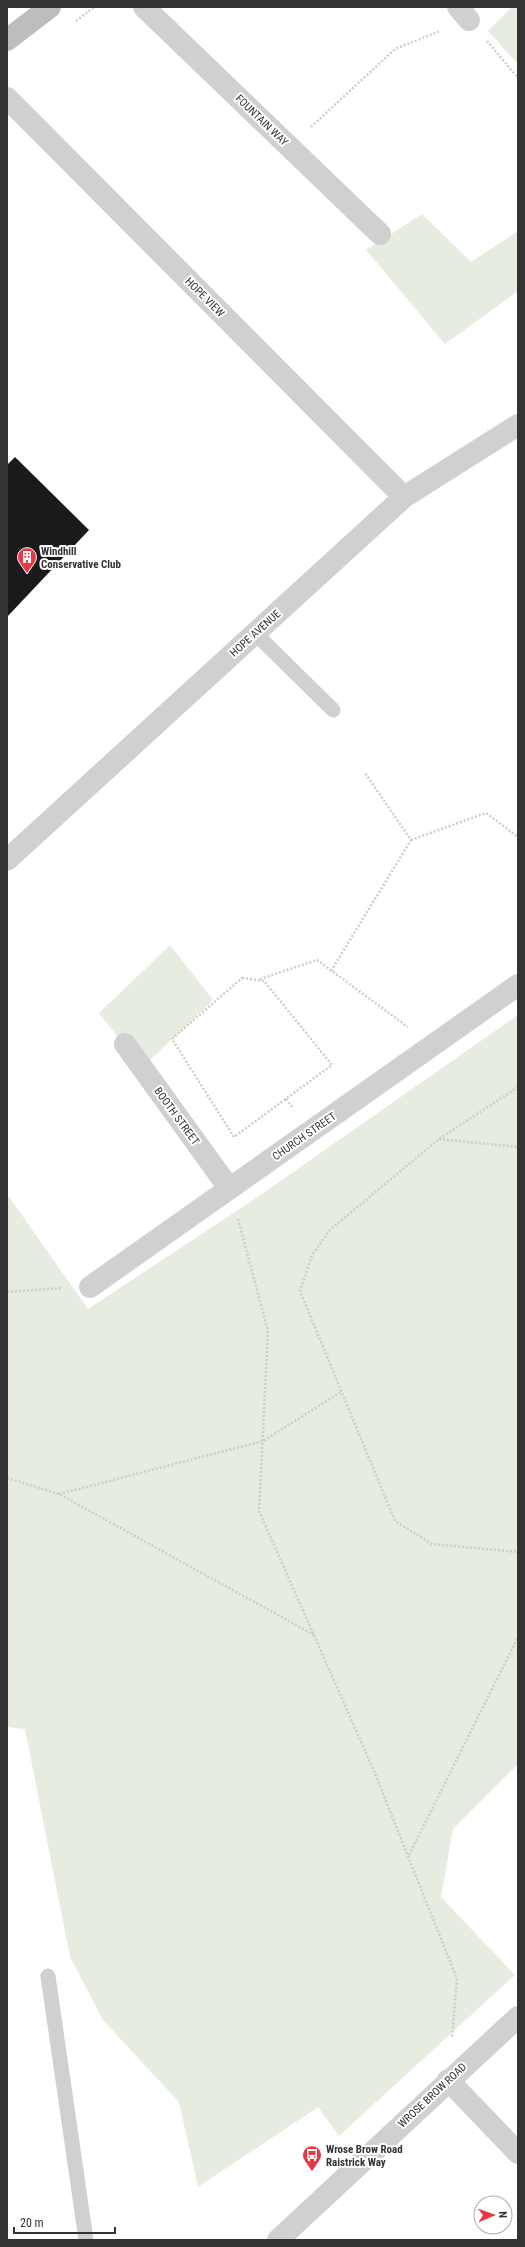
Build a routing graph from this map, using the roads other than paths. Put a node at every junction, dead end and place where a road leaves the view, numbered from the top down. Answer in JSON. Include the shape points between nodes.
{"nodes":[{"id":1,"x":50,"y":7,"type":"edge"},
{"id":2,"x":144,"y":7,"type":"edge"},
{"id":3,"x":7,"y":40,"type":"edge"},
{"id":4,"x":7,"y":98,"type":"edge"},
{"id":5,"x":380,"y":234,"type":"dead end"},
{"id":6,"x":518,"y":425,"type":"edge"},
{"id":7,"x":404,"y":497,"type":"junction"},
{"id":8,"x":255,"y":633,"type":"junction"},
{"id":9,"x":333,"y":710,"type":"dead end"},
{"id":10,"x":7,"y":860,"type":"edge"},
{"id":11,"x":518,"y":986,"type":"edge"},
{"id":12,"x":125,"y":1044,"type":"dead end"},
{"id":13,"x":230,"y":1188,"type":"junction"},
{"id":14,"x":90,"y":1287,"type":"road end"},
{"id":15,"x":48,"y":1976,"type":"dead end"},
{"id":16,"x":518,"y":2017,"type":"edge"},
{"id":17,"x":448,"y":2080,"type":"junction"},
{"id":18,"x":518,"y":2153,"type":"edge"},
{"id":19,"x":86,"y":2240,"type":"edge"},
{"id":20,"x":278,"y":2240,"type":"edge"}],
"edges":[{"from":1,"to":3,"type":"street"},
{"from":2,"to":5,"type":"street","name":"FOUNTAIN WAY"},
{"from":4,"to":7,"type":"street","name":"HOPE VIEW"},
{"from":6,"to":7,"type":"street","name":"HOPE AVENUE"},
{"from":7,"to":8,"type":"street","name":"HOPE AVENUE"},
{"from":8,"to":9,"type":"lane"},
{"from":8,"to":10,"type":"street","name":"HOPE AVENUE"},
{"from":11,"to":13,"type":"street","name":"CHURCH STREET"},
{"from":12,"to":13,"type":"street","name":"BOOTH STREET"},
{"from":13,"to":14,"type":"street","name":"CHURCH STREET"},
{"from":15,"to":19,"type":"lane"},
{"from":16,"to":17,"type":"street","name":"WROSE BROW ROAD"},
{"from":17,"to":18,"type":"street"},
{"from":17,"to":20,"type":"street","name":"WROSE BROW ROAD"}]}
